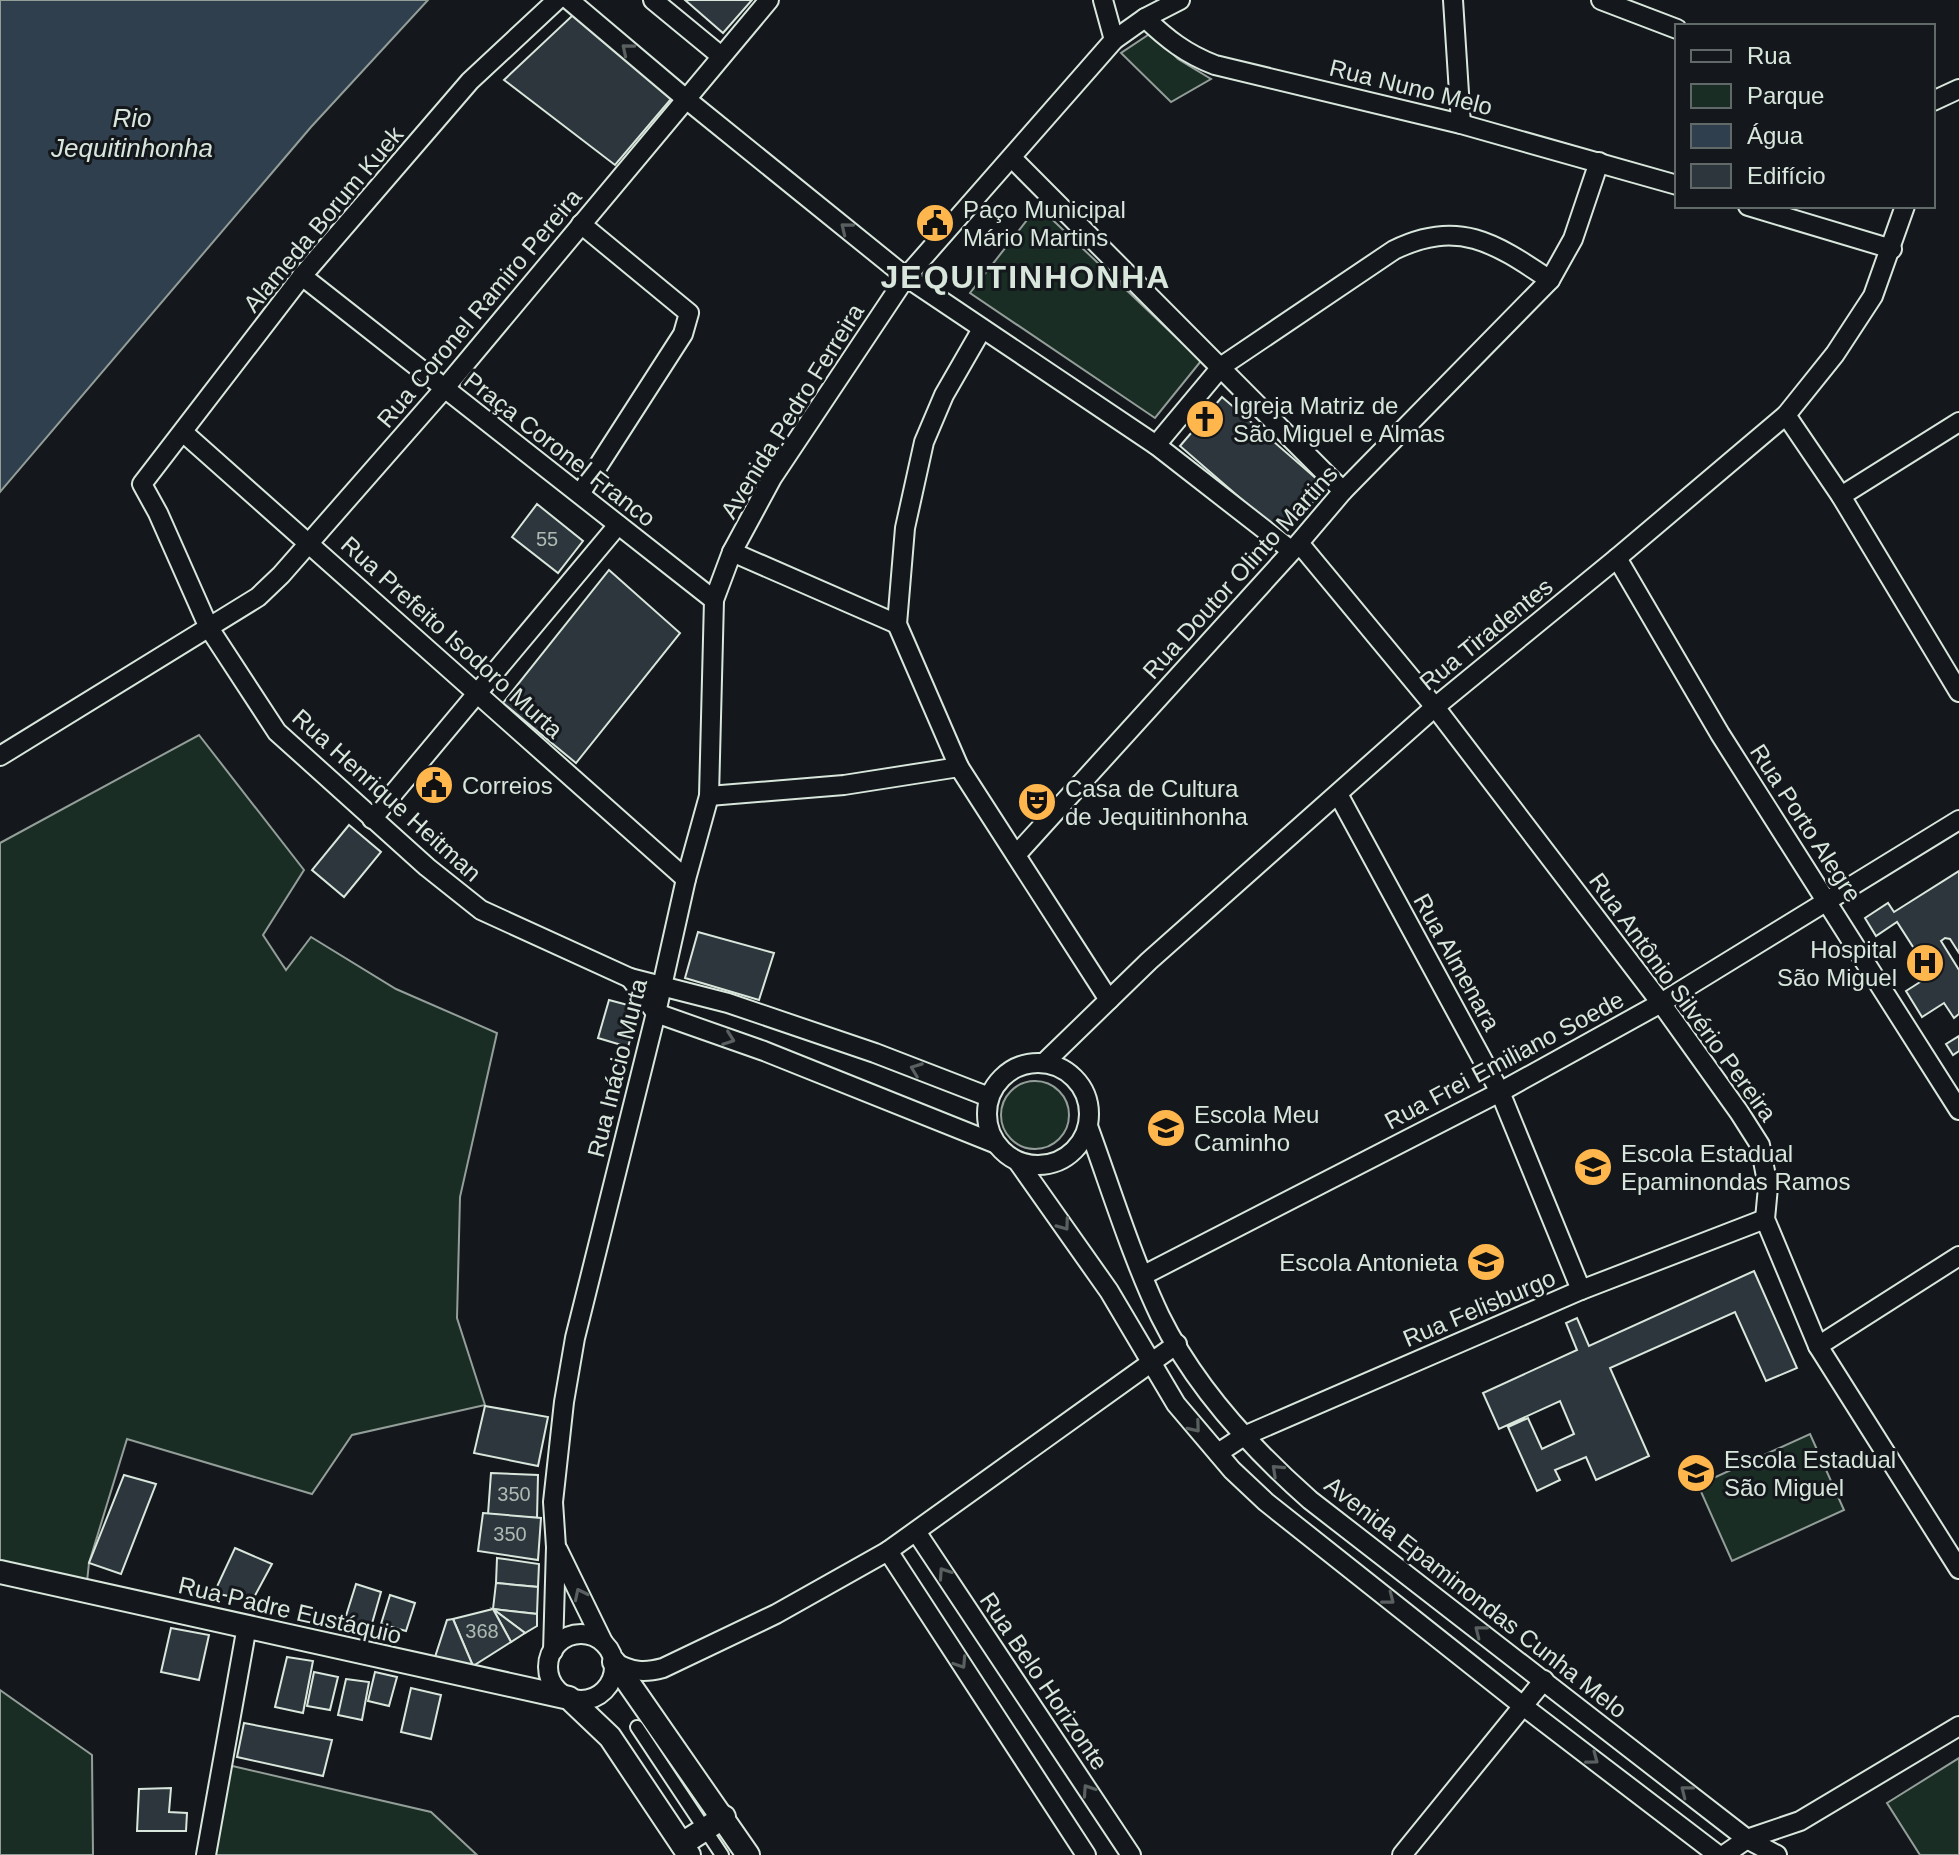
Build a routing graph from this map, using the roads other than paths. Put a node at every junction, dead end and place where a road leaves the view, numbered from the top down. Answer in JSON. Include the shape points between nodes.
{"nodes":[{"id":1,"x":557,"y":0,"type":"edge"},
{"id":2,"x":569,"y":0,"type":"edge"},
{"id":3,"x":653,"y":0,"type":"edge"},
{"id":4,"x":769,"y":0,"type":"edge"},
{"id":5,"x":1103,"y":0,"type":"edge"},
{"id":6,"x":1180,"y":0,"type":"edge"},
{"id":7,"x":1453,"y":0,"type":"edge"},
{"id":8,"x":1601,"y":0,"type":"edge"},
{"id":9,"x":1145,"y":18,"type":"junction"},
{"id":10,"x":1675,"y":28,"type":"edge"},
{"id":11,"x":1114,"y":40,"type":"junction"},
{"id":12,"x":721,"y":56,"type":"junction"},
{"id":13,"x":1959,"y":89,"type":"edge"},
{"id":14,"x":686,"y":99,"type":"junction"},
{"id":15,"x":1935,"y":103,"type":"edge"},
{"id":16,"x":1461,"y":124,"type":"junction"},
{"id":17,"x":1012,"y":158,"type":"junction"},
{"id":18,"x":1599,"y":162,"type":"junction"},
{"id":19,"x":1675,"y":184,"type":"edge"},
{"id":20,"x":1755,"y":208,"type":"edge"},
{"id":21,"x":1904,"y":208,"type":"edge"},
{"id":22,"x":581,"y":224,"type":"junction"},
{"id":23,"x":1892,"y":249,"type":"junction"},
{"id":24,"x":302,"y":276,"type":"junction"},
{"id":25,"x":906,"y":277,"type":"junction"},
{"id":26,"x":1550,"y":280,"type":"junction"},
{"id":27,"x":982,"y":329,"type":"junction"},
{"id":28,"x":1222,"y":366,"type":"junction"},
{"id":29,"x":444,"y":389,"type":"junction"},
{"id":30,"x":1786,"y":415,"type":"junction"},
{"id":31,"x":1959,"y":422,"type":"edge"},
{"id":32,"x":184,"y":433,"type":"junction"},
{"id":33,"x":1156,"y":445,"type":"junction"},
{"id":34,"x":142,"y":484,"type":"joint"},
{"id":35,"x":1343,"y":491,"type":"junction"},
{"id":36,"x":580,"y":494,"type":"junction"},
{"id":37,"x":1841,"y":496,"type":"junction"},
{"id":38,"x":618,"y":525,"type":"junction"},
{"id":39,"x":311,"y":544,"type":"junction"},
{"id":40,"x":1296,"y":547,"type":"junction"},
{"id":41,"x":732,"y":552,"type":"junction"},
{"id":42,"x":1617,"y":558,"type":"junction"},
{"id":43,"x":714,"y":600,"type":"junction"},
{"id":44,"x":897,"y":624,"type":"junction"},
{"id":45,"x":209,"y":628,"type":"junction"},
{"id":46,"x":478,"y":692,"type":"junction"},
{"id":47,"x":1959,"y":692,"type":"edge"},
{"id":48,"x":1435,"y":707,"type":"junction"},
{"id":49,"x":0,"y":756,"type":"edge"},
{"id":50,"x":959,"y":767,"type":"junction"},
{"id":51,"x":1338,"y":794,"type":"junction"},
{"id":52,"x":709,"y":796,"type":"junction"},
{"id":53,"x":372,"y":819,"type":"junction"},
{"id":54,"x":1959,"y":820,"type":"edge"},
{"id":55,"x":1016,"y":855,"type":"junction"},
{"id":56,"x":686,"y":879,"type":"junction"},
{"id":57,"x":1828,"y":901,"type":"junction"},
{"id":58,"x":630,"y":978,"type":"junction"},
{"id":59,"x":663,"y":985,"type":"junction"},
{"id":60,"x":1109,"y":1000,"type":"junction"},
{"id":61,"x":1661,"y":1003,"type":"junction"},
{"id":62,"x":656,"y":1013,"type":"junction"},
{"id":63,"x":1045,"y":1062,"type":"junction"},
{"id":64,"x":1500,"y":1092,"type":"junction"},
{"id":65,"x":989,"y":1097,"type":"junction"},
{"id":66,"x":1959,"y":1110,"type":"edge"},
{"id":67,"x":1088,"y":1126,"type":"junction"},
{"id":68,"x":994,"y":1143,"type":"junction"},
{"id":69,"x":1018,"y":1162,"type":"junction"},
{"id":70,"x":1765,"y":1219,"type":"junction"},
{"id":71,"x":1959,"y":1256,"type":"edge"},
{"id":72,"x":1144,"y":1275,"type":"junction"},
{"id":73,"x":1581,"y":1290,"type":"junction"},
{"id":74,"x":1177,"y":1344,"type":"junction"},
{"id":75,"x":1818,"y":1346,"type":"junction"},
{"id":76,"x":1150,"y":1363,"type":"junction"},
{"id":77,"x":1244,"y":1436,"type":"junction"},
{"id":78,"x":1218,"y":1453,"type":"junction"},
{"id":79,"x":917,"y":1533,"type":"junction"},
{"id":80,"x":556,"y":1547,"type":"junction"},
{"id":81,"x":888,"y":1551,"type":"junction"},
{"id":82,"x":1959,"y":1569,"type":"edge"},
{"id":83,"x":0,"y":1572,"type":"edge"},
{"id":84,"x":247,"y":1626,"type":"junction"},
{"id":85,"x":603,"y":1642,"type":"junction"},
{"id":86,"x":553,"y":1651,"type":"junction"},
{"id":87,"x":614,"y":1662,"type":"junction"},
{"id":88,"x":1544,"y":1680,"type":"junction"},
{"id":89,"x":569,"y":1698,"type":"junction"},
{"id":90,"x":1523,"y":1706,"type":"junction"},
{"id":91,"x":1959,"y":1726,"type":"edge"},
{"id":92,"x":724,"y":1817,"type":"junction"},
{"id":93,"x":1800,"y":1821,"type":"junction"},
{"id":94,"x":1747,"y":1839,"type":"junction"},
{"id":95,"x":686,"y":1849,"type":"edge"},
{"id":96,"x":206,"y":1855,"type":"edge"},
{"id":97,"x":713,"y":1855,"type":"edge"},
{"id":98,"x":722,"y":1855,"type":"edge"},
{"id":99,"x":748,"y":1855,"type":"edge"},
{"id":100,"x":1086,"y":1855,"type":"edge"},
{"id":101,"x":1131,"y":1855,"type":"edge"},
{"id":102,"x":1402,"y":1855,"type":"edge"},
{"id":103,"x":1721,"y":1855,"type":"edge"},
{"id":104,"x":1777,"y":1855,"type":"edge"}],
"edges":[{"from":1,"to":24,"type":"street","name":"Alameda Borum Kuek","via":[[470,81]]},
{"from":14,"to":2,"type":"street","one_way":true},
{"from":3,"to":12,"type":"street"},
{"from":4,"to":12,"type":"street","name":"Rua Coronel Ramiro Pereira"},
{"from":5,"to":11,"type":"street"},
{"from":6,"to":9,"type":"street","name":"Avenida Pedro Ferreira"},
{"from":7,"to":16,"type":"street"},
{"from":8,"to":10,"type":"street"},
{"from":9,"to":11,"type":"street","name":"Avenida Pedro Ferreira"},
{"from":9,"to":16,"type":"street","name":"Rua Nuno Melo","via":[[1171,44],[1215,65]]},
{"from":11,"to":17,"type":"street","name":"Avenida Pedro Ferreira"},
{"from":12,"to":14,"type":"street","name":"Rua Coronel Ramiro Pereira"},
{"from":13,"to":15,"type":"street"},
{"from":14,"to":22,"type":"street","name":"Rua Coronel Ramiro Pereira"},
{"from":25,"to":14,"type":"street","one_way":true},
{"from":16,"to":18,"type":"street","name":"Rua Nuno Melo"},
{"from":17,"to":25,"type":"street","name":"Avenida Pedro Ferreira"},
{"from":17,"to":28,"type":"street"},
{"from":18,"to":19,"type":"street","name":"Rua Nuno Melo"},
{"from":18,"to":26,"type":"street","name":"Rua Doutor Olinto Martins","via":[[1573,239]]},
{"from":20,"to":23,"type":"street"},
{"from":21,"to":23,"type":"street","name":"Rua Tiradentes"},
{"from":22,"to":29,"type":"street","name":"Rua Coronel Ramiro Pereira"},
{"from":22,"to":36,"type":"street","via":[[689,313],[683,334]]},
{"from":23,"to":30,"type":"street","name":"Rua Tiradentes","via":[[1873,296]]},
{"from":24,"to":29,"type":"street","name":"Praça Coronel Franco"},
{"from":24,"to":32,"type":"street","name":"Alameda Borum Kuek"},
{"from":25,"to":27,"type":"street","name":"Rua Antônio Silvério Pereira"},
{"from":25,"to":41,"type":"street","name":"Avenida Pedro Ferreira","via":[[772,478]]},
{"from":26,"to":28,"type":"street","via":[[1473,236],[1410,242]]},
{"from":26,"to":35,"type":"street","name":"Rua Doutor Olinto Martins"},
{"from":27,"to":33,"type":"street","name":"Rua Antônio Silvério Pereira"},
{"from":27,"to":44,"type":"street","via":[[924,442],[905,528]]},
{"from":28,"to":33,"type":"street"},
{"from":28,"to":35,"type":"street"},
{"from":29,"to":36,"type":"street","name":"Praça Coronel Franco"},
{"from":29,"to":39,"type":"street","name":"Rua Coronel Ramiro Pereira"},
{"from":30,"to":37,"type":"street"},
{"from":30,"to":42,"type":"street","name":"Rua Tiradentes"},
{"from":31,"to":37,"type":"street"},
{"from":32,"to":34,"type":"street","name":"Alameda Borum Kuek"},
{"from":32,"to":39,"type":"street","name":"Rua Prefeito Isodoro Murta"},
{"from":33,"to":40,"type":"street","name":"Rua Antônio Silvério Pereira"},
{"from":34,"to":45,"type":"street","name":"Rua Henrique Heitman"},
{"from":35,"to":40,"type":"street","name":"Rua Doutor Olinto Martins"},
{"from":36,"to":38,"type":"street","name":"Praça Coronel Franco"},
{"from":37,"to":47,"type":"street"},
{"from":38,"to":43,"type":"street","name":"Praça Coronel Franco"},
{"from":38,"to":46,"type":"street"},
{"from":39,"to":45,"type":"street","name":"Rua Coronel Ramiro Pereira","via":[[258,597]]},
{"from":39,"to":46,"type":"street","name":"Rua Prefeito Isodoro Murta"},
{"from":40,"to":48,"type":"street","name":"Rua Antônio Silvério Pereira"},
{"from":40,"to":55,"type":"street","name":"Rua Doutor Olinto Martins"},
{"from":41,"to":43,"type":"street","name":"Avenida Pedro Ferreira"},
{"from":41,"to":44,"type":"street"},
{"from":42,"to":48,"type":"street","name":"Rua Tiradentes"},
{"from":42,"to":57,"type":"street","name":"Rua Porto Alegre","via":[[1720,734]]},
{"from":43,"to":52,"type":"street","name":"Rua Inácio Murta"},
{"from":44,"to":50,"type":"street"},
{"from":45,"to":49,"type":"street","name":"Rua Coronel Ramiro Pereira"},
{"from":45,"to":53,"type":"street","name":"Rua Henrique Heitman","via":[[277,732]]},
{"from":46,"to":53,"type":"street"},
{"from":46,"to":56,"type":"street","name":"Rua Prefeito Isodoro Murta"},
{"from":48,"to":51,"type":"street","name":"Rua Tiradentes"},
{"from":48,"to":61,"type":"street","name":"Rua Antônio Silvério Pereira"},
{"from":50,"to":52,"type":"street","via":[[844,785]]},
{"from":50,"to":55,"type":"street"},
{"from":51,"to":60,"type":"street","name":"Rua Tiradentes"},
{"from":51,"to":64,"type":"street","name":"Rua Almenara"},
{"from":52,"to":56,"type":"street","name":"Rua Inácio Murta"},
{"from":53,"to":58,"type":"street","name":"Rua Henrique Heitman","via":[[481,910]]},
{"from":54,"to":57,"type":"street","name":"Rua Frei Emiliano Soede"},
{"from":55,"to":60,"type":"street"},
{"from":56,"to":59,"type":"street","name":"Rua Inácio Murta"},
{"from":57,"to":61,"type":"street","name":"Rua Frei Emiliano Soede"},
{"from":57,"to":66,"type":"street","name":"Rua Porto Alegre"},
{"from":58,"to":59,"type":"street","name":"Rua Henrique Heitman"},
{"from":58,"to":62,"type":"street","name":"Rua Henrique Heitman"},
{"from":59,"to":62,"type":"street","name":"Rua Inácio Murta"},
{"from":65,"to":59,"type":"street","name":"Rua Henrique Heitman","one_way":true,"via":[[875,1053]]},
{"from":60,"to":63,"type":"street","name":"Rua Tiradentes"},
{"from":61,"to":64,"type":"street","name":"Rua Frei Emiliano Soede"},
{"from":61,"to":70,"type":"street","name":"Rua Antônio Silvério Pereira","via":[[1760,1145],[1768,1187]]},
{"from":62,"to":68,"type":"street","one_way":true},
{"from":62,"to":80,"type":"street","name":"Rua Inácio Murta","via":[[575,1338],[556,1457]]},
{"from":63,"to":65,"type":"street","via":[[1011,1070]]},
{"from":63,"to":67,"type":"street","via":[[1080,1085],[1089,1109]]},
{"from":64,"to":72,"type":"street","name":"Rua Frei Emiliano Soede"},
{"from":64,"to":73,"type":"street","name":"Rua Almenara"},
{"from":65,"to":68,"type":"street","via":[[987,1121]]},
{"from":67,"to":69,"type":"street","via":[[1081,1143],[1061,1160],[1035,1166]]},
{"from":67,"to":72,"type":"street","name":"Avenida Epaminondas Cunha Melo"},
{"from":68,"to":69,"type":"street"},
{"from":69,"to":76,"type":"street","one_way":true,"via":[[1109,1291]]},
{"from":70,"to":73,"type":"street","name":"Rua Felisburgo"},
{"from":70,"to":75,"type":"street","name":"Rua Antônio Silvério Pereira"},
{"from":71,"to":75,"type":"street"},
{"from":72,"to":74,"type":"street","name":"Avenida Epaminondas Cunha Melo"},
{"from":73,"to":77,"type":"street","name":"Rua Felisburgo"},
{"from":74,"to":76,"type":"street"},
{"from":74,"to":77,"type":"street","name":"Avenida Epaminondas Cunha Melo"},
{"from":75,"to":82,"type":"street","name":"Rua Antônio Silvério Pereira"},
{"from":76,"to":78,"type":"street","one_way":true},
{"from":76,"to":79,"type":"street"},
{"from":77,"to":78,"type":"street","name":"Rua Felisburgo"},
{"from":88,"to":77,"type":"street","name":"Avenida Epaminondas Cunha Melo","one_way":true,"via":[[1310,1500]]},
{"from":78,"to":90,"type":"street","one_way":true,"via":[[1266,1502]]},
{"from":79,"to":81,"type":"street"},
{"from":101,"to":79,"type":"street","name":"Rua Belo Horizonte","one_way":true},
{"from":85,"to":80,"type":"street","one_way":true},
{"from":80,"to":86,"type":"street","name":"Rua Inácio Murta"},
{"from":81,"to":87,"type":"street","via":[[776,1614],[663,1668],[646,1673]]},
{"from":81,"to":100,"type":"street","one_way":true},
{"from":83,"to":84,"type":"street","name":"Rua Padre Eustáquio"},
{"from":84,"to":89,"type":"street","name":"Rua Padre Eustáquio"},
{"from":84,"to":96,"type":"street"},
{"from":85,"to":86,"type":"street","via":[[581,1634]]},
{"from":85,"to":87,"type":"street"},
{"from":86,"to":89,"type":"street","via":[[552,1683]]},
{"from":87,"to":89,"type":"street","via":[[610,1685],[602,1693]]},
{"from":87,"to":92,"type":"street"},
{"from":88,"to":90,"type":"street"},
{"from":94,"to":88,"type":"street","name":"Avenida Epaminondas Cunha Melo","one_way":true},
{"from":89,"to":95,"type":"street","via":[[610,1737]]},
{"from":90,"to":102,"type":"street"},
{"from":90,"to":103,"type":"street","one_way":true},
{"from":91,"to":93,"type":"street"},
{"from":92,"to":95,"type":"street"},
{"from":92,"to":99,"type":"street"},
{"from":93,"to":94,"type":"street"},
{"from":93,"to":104,"type":"street"},
{"from":94,"to":103,"type":"street"},
{"from":94,"to":104,"type":"street","name":"Avenida Epaminondas Cunha Melo"},
{"from":97,"to":98,"type":"street","via":[[634,1729]]}]}
